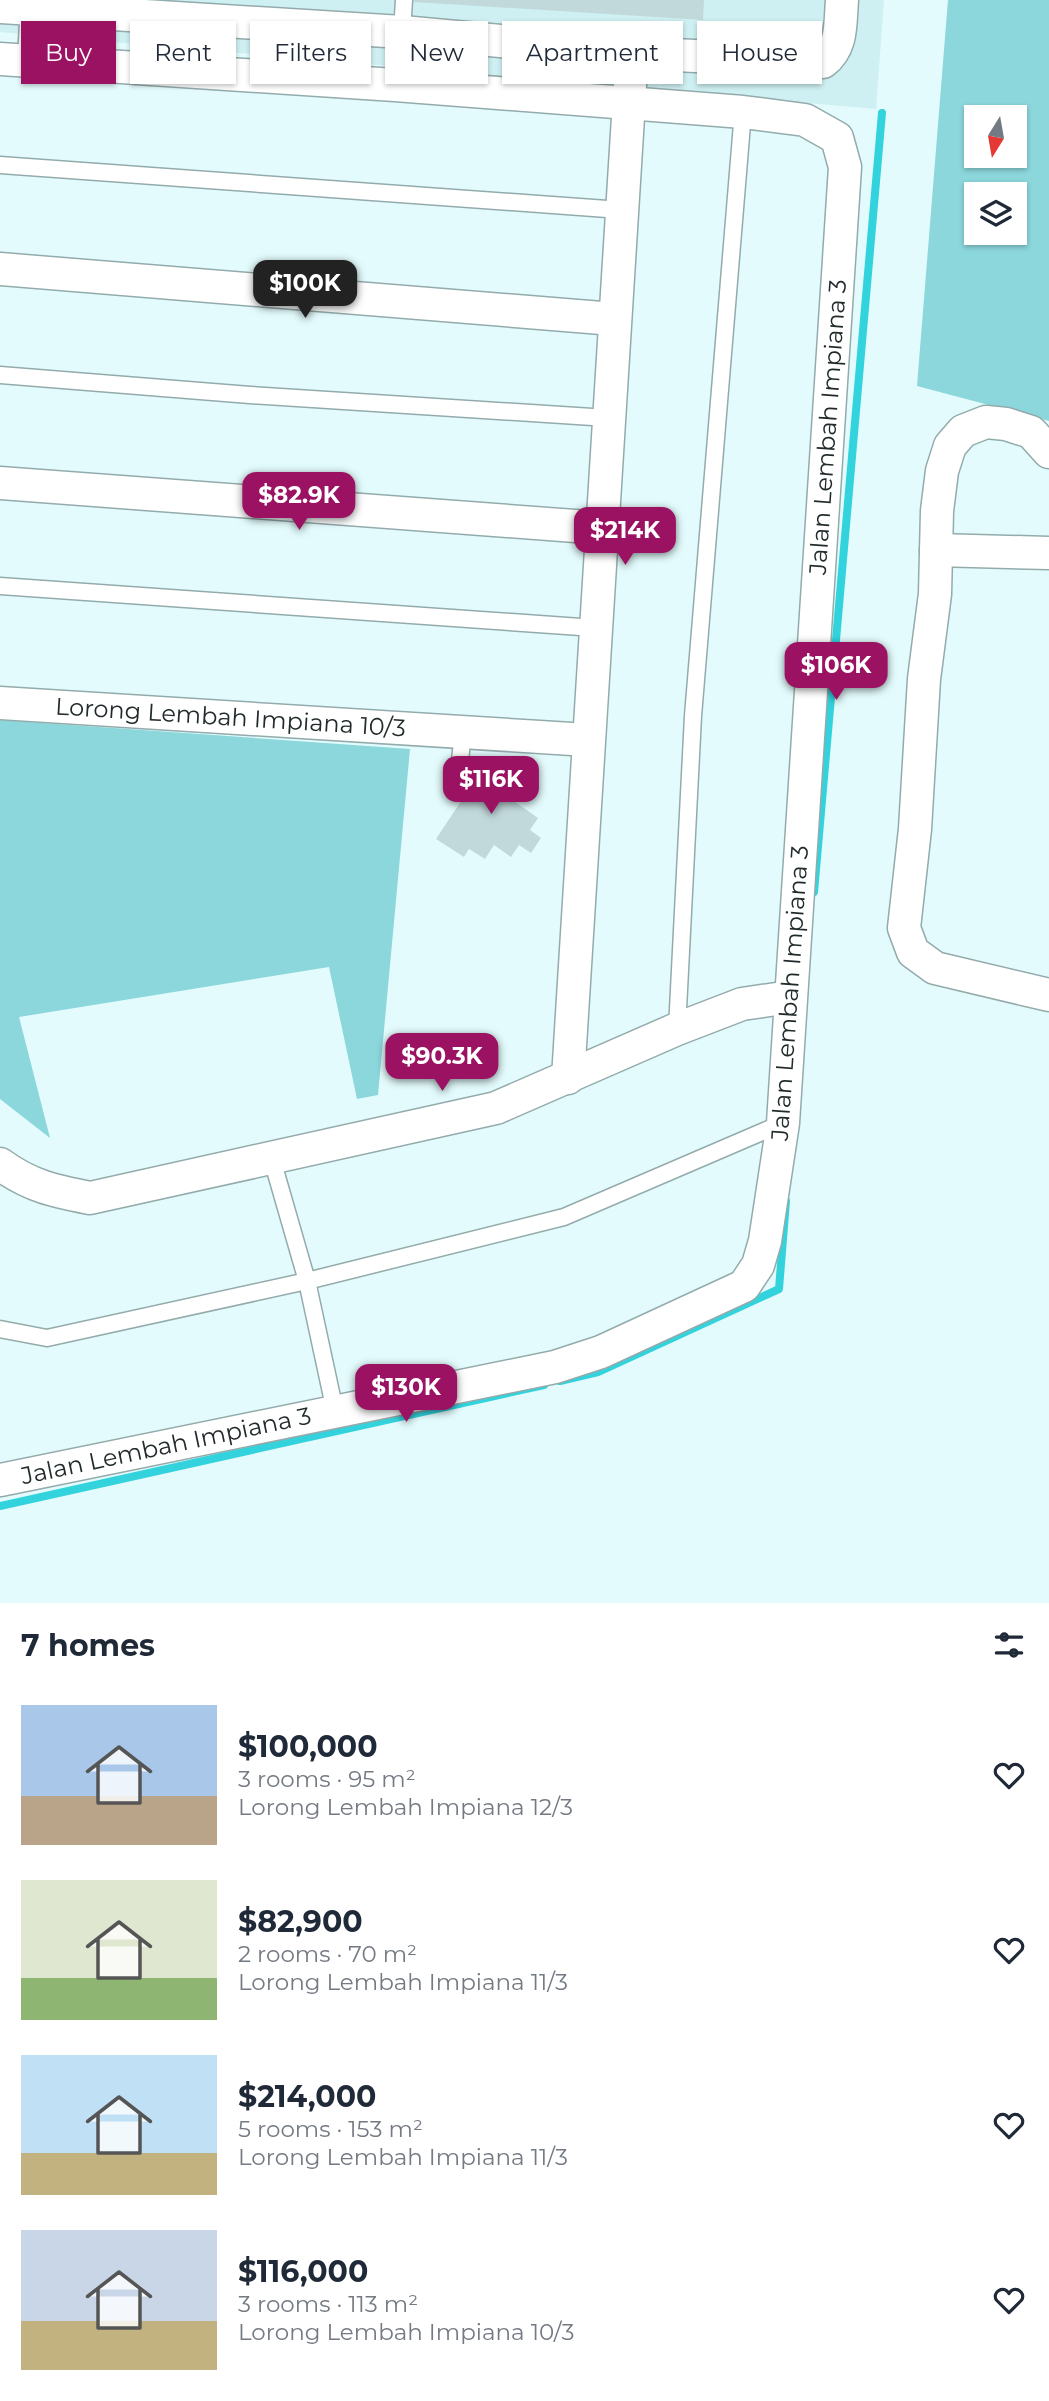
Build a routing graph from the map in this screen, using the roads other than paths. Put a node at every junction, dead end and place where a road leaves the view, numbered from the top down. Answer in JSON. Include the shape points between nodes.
{"nodes":[{"id":1,"x":404,"y":0,"type":"edge"},
{"id":2,"x":842,"y":0,"type":"edge"},
{"id":3,"x":19,"y":5,"type":"edge"},
{"id":4,"x":402,"y":21,"type":"edge"},
{"id":5,"x":385,"y":31,"type":"edge"},
{"id":6,"x":683,"y":55,"type":"edge"},
{"id":7,"x":13,"y":60,"type":"edge"},
{"id":8,"x":629,"y":84,"type":"edge"},
{"id":9,"x":628,"y":103,"type":"junction"},
{"id":10,"x":743,"y":112,"type":"junction"},
{"id":11,"x":0,"y":165,"type":"edge"},
{"id":12,"x":621,"y":210,"type":"junction"},
{"id":13,"x":0,"y":269,"type":"edge"},
{"id":14,"x":614,"y":319,"type":"junction"},
{"id":15,"x":0,"y":375,"type":"edge"},
{"id":16,"x":608,"y":418,"type":"junction"},
{"id":17,"x":1049,"y":452,"type":"edge"},
{"id":18,"x":0,"y":483,"type":"edge"},
{"id":19,"x":602,"y":528,"type":"junction"},
{"id":20,"x":936,"y":550,"type":"junction"},
{"id":21,"x":1049,"y":553,"type":"edge"},
{"id":22,"x":0,"y":586,"type":"edge"},
{"id":23,"x":595,"y":628,"type":"junction"},
{"id":24,"x":0,"y":703,"type":"edge"},
{"id":25,"x":463,"y":732,"type":"junction"},
{"id":26,"x":588,"y":740,"type":"junction"},
{"id":27,"x":457,"y":790,"type":"dead end"},
{"id":28,"x":1049,"y":995,"type":"edge"},
{"id":29,"x":790,"y":997,"type":"junction"},
{"id":30,"x":677,"y":1029,"type":"junction"},
{"id":31,"x":568,"y":1078,"type":"junction"},
{"id":32,"x":783,"y":1123,"type":"junction"},
{"id":33,"x":271,"y":1156,"type":"junction"},
{"id":34,"x":0,"y":1164,"type":"edge"},
{"id":35,"x":307,"y":1281,"type":"junction"},
{"id":36,"x":0,"y":1329,"type":"edge"},
{"id":37,"x":335,"y":1411,"type":"junction"},
{"id":38,"x":0,"y":1479,"type":"edge"}],
"edges":[{"from":1,"to":4,"type":"lane"},
{"from":2,"to":6,"type":"street","via":[[840,35],[834,54],[823,62]]},
{"from":3,"to":5,"type":"street"},
{"from":3,"to":7,"type":"lane"},
{"from":7,"to":9,"type":"street","name":"Jalan Lembah Impiana 3"},
{"from":8,"to":9,"type":"street"},
{"from":9,"to":10,"type":"street","name":"Jalan Lembah Impiana 3"},
{"from":9,"to":12,"type":"street"},
{"from":10,"to":29,"type":"street","name":"Jalan Lembah Impiana 3","via":[[805,120],[837,138],[845,167]]},
{"from":10,"to":30,"type":"lane","via":[[692,716]]},
{"from":11,"to":12,"type":"lane"},
{"from":12,"to":14,"type":"street"},
{"from":13,"to":14,"type":"street"},
{"from":14,"to":16,"type":"street"},
{"from":15,"to":16,"type":"lane"},
{"from":16,"to":19,"type":"street"},
{"from":17,"to":20,"type":"street","via":[[1031,432],[1006,424],[986,422],[963,431],[950,446],[942,471]]},
{"from":18,"to":19,"type":"street"},
{"from":19,"to":23,"type":"street"},
{"from":20,"to":21,"type":"street"},
{"from":20,"to":28,"type":"street","via":[[904,928],[914,953],[935,968]]},
{"from":22,"to":23,"type":"lane"},
{"from":23,"to":26,"type":"street"},
{"from":24,"to":25,"type":"street","name":"Lorong Lembah Impiana 10/3"},
{"from":25,"to":26,"type":"street","name":"Lorong Lembah Impiana 10/3"},
{"from":25,"to":27,"type":"lane"},
{"from":26,"to":31,"type":"street"},
{"from":29,"to":30,"type":"street","via":[[742,1004]]},
{"from":29,"to":32,"type":"street","name":"Jalan Lembah Impiana 3"},
{"from":30,"to":31,"type":"street"},
{"from":31,"to":33,"type":"street","via":[[496,1108]]},
{"from":32,"to":35,"type":"lane","via":[[564,1217]]},
{"from":32,"to":37,"type":"street","name":"Jalan Lembah Impiana 3","via":[[765,1241],[758,1265],[744,1286],[601,1352],[555,1367]]},
{"from":33,"to":34,"type":"street","via":[[90,1198],[44,1189]]},
{"from":33,"to":35,"type":"lane"},
{"from":35,"to":36,"type":"lane","via":[[47,1338]]},
{"from":35,"to":37,"type":"lane"},
{"from":37,"to":38,"type":"street","name":"Jalan Lembah Impiana 3"}]}
